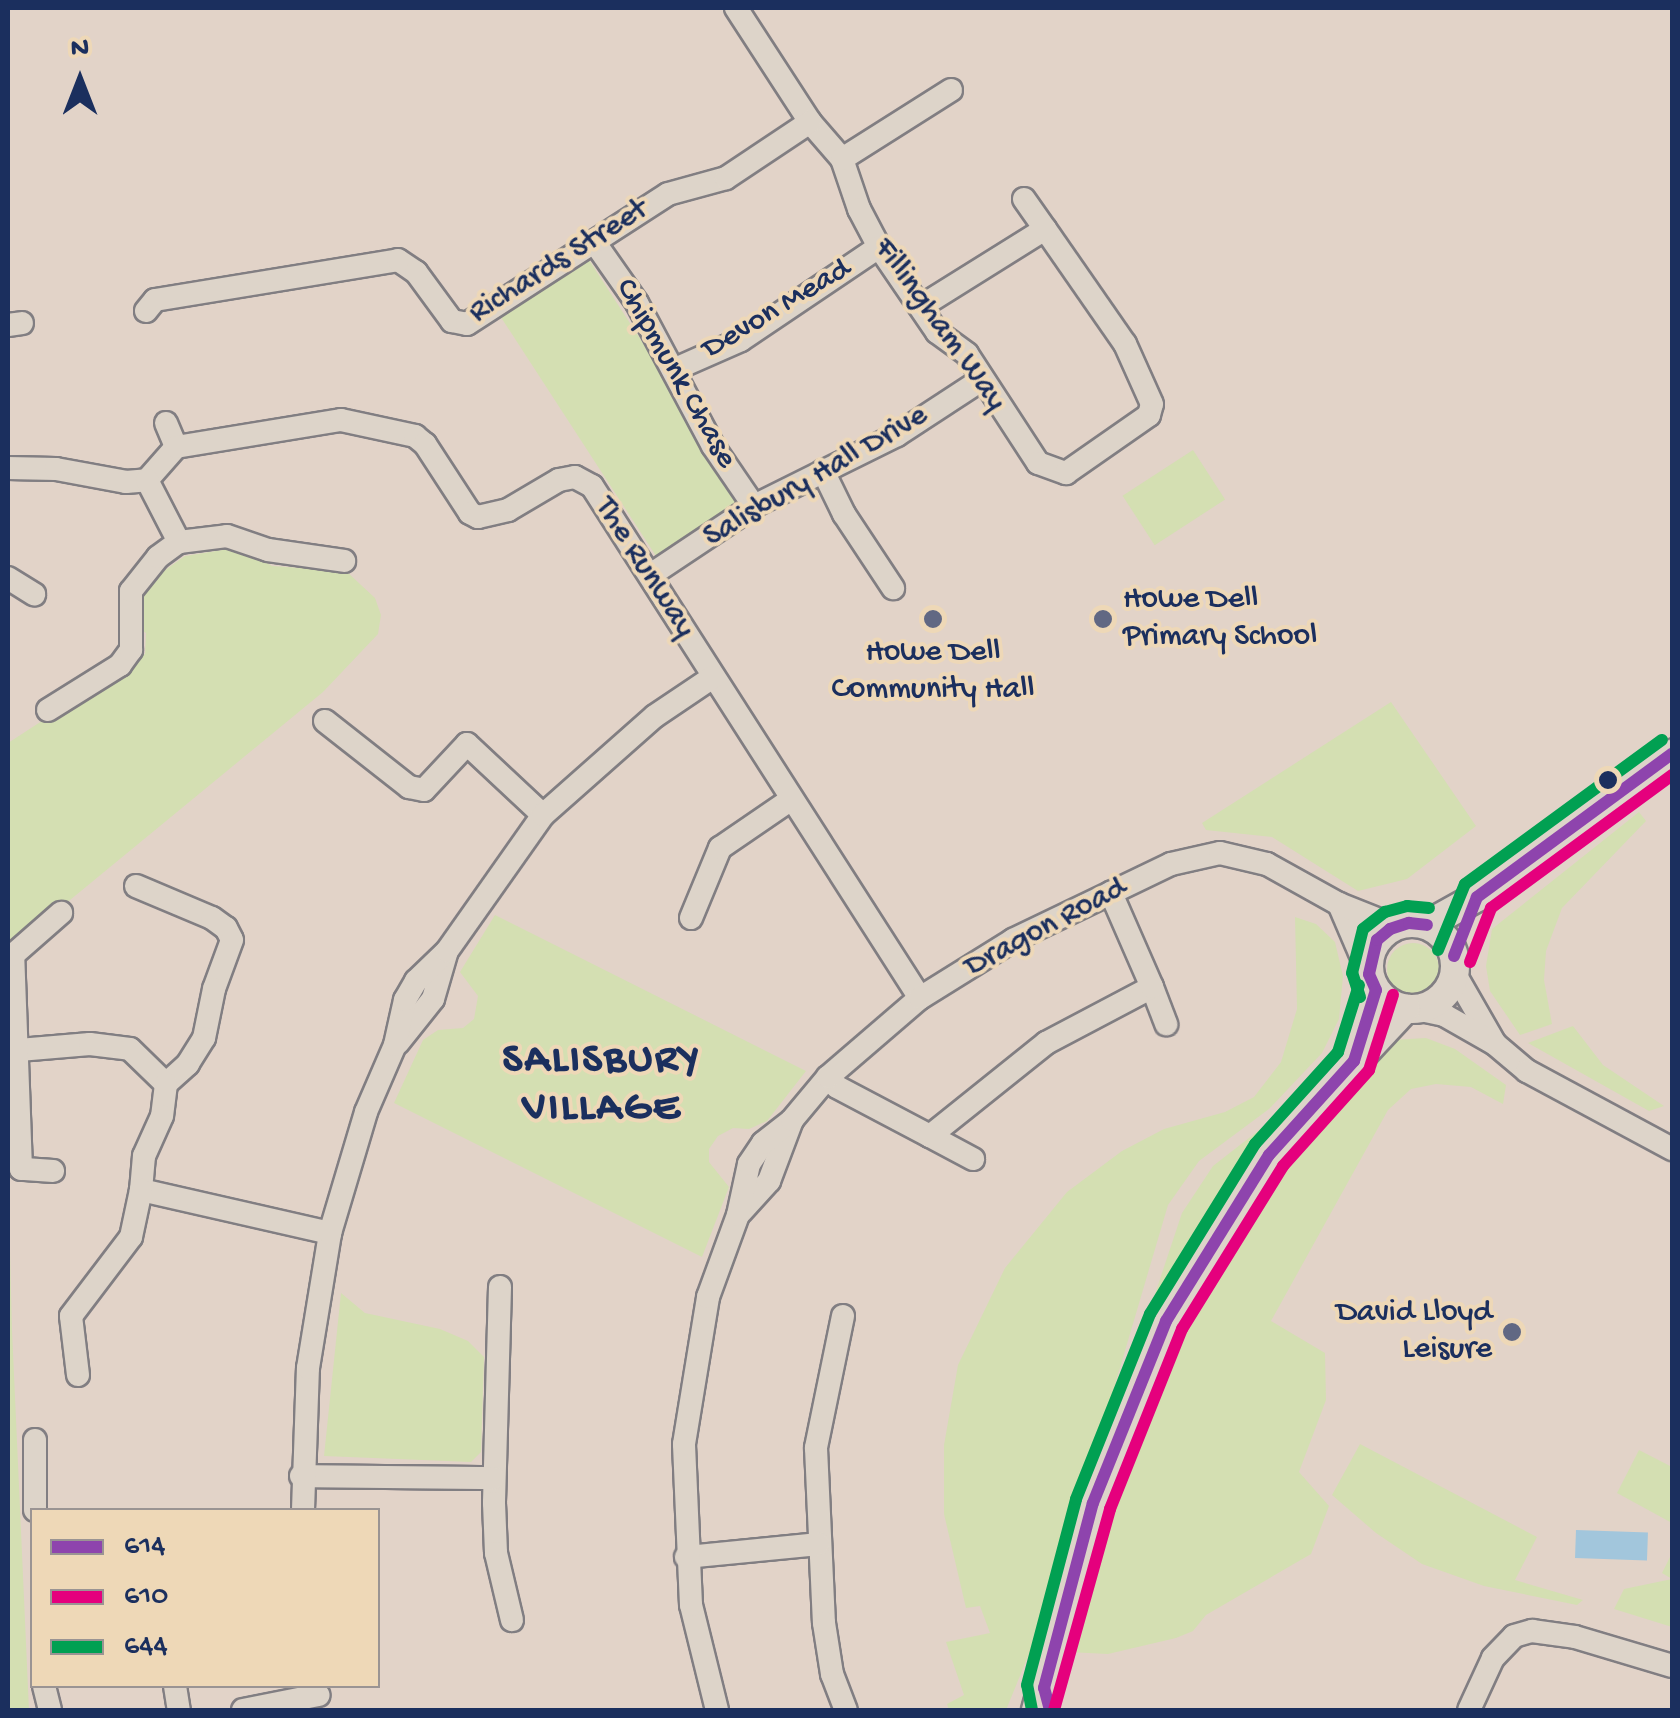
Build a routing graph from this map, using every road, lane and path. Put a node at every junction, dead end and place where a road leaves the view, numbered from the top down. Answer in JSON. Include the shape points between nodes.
{"nodes":[{"id":1,"x":736,"y":8,"type":"edge"},
{"id":2,"x":951,"y":90,"type":"dead end"},
{"id":3,"x":810,"y":122,"type":"junction"},
{"id":4,"x":842,"y":159,"type":"junction"},
{"id":5,"x":1024,"y":200,"type":"dead end"},
{"id":6,"x":1045,"y":229,"type":"junction"},
{"id":7,"x":595,"y":243,"type":"junction"},
{"id":8,"x":879,"y":247,"type":"junction"},
{"id":9,"x":920,"y":307,"type":"junction"},
{"id":10,"x":146,"y":311,"type":"dead end"},
{"id":11,"x":673,"y":370,"type":"junction"},
{"id":12,"x":981,"y":380,"type":"junction"},
{"id":13,"x":166,"y":422,"type":"dead end"},
{"id":14,"x":176,"y":448,"type":"junction"},
{"id":15,"x":8,"y":468,"type":"edge"},
{"id":16,"x":823,"y":471,"type":"junction"},
{"id":17,"x":147,"y":480,"type":"junction"},
{"id":18,"x":754,"y":506,"type":"junction"},
{"id":19,"x":179,"y":542,"type":"junction"},
{"id":20,"x":344,"y":561,"type":"dead end"},
{"id":21,"x":652,"y":574,"type":"junction"},
{"id":22,"x":8,"y":578,"type":"edge"},
{"id":23,"x":893,"y":588,"type":"dead end"},
{"id":24,"x":34,"y":594,"type":"dead end"},
{"id":25,"x":713,"y":677,"type":"junction"},
{"id":26,"x":48,"y":710,"type":"dead end"},
{"id":27,"x":325,"y":722,"type":"dead end"},
{"id":28,"x":1672,"y":754,"type":"edge"},
{"id":29,"x":790,"y":800,"type":"junction"},
{"id":30,"x":543,"y":814,"type":"junction"},
{"id":31,"x":136,"y":886,"type":"dead end"},
{"id":32,"x":1111,"y":893,"type":"junction"},
{"id":33,"x":1477,"y":897,"type":"junction"},
{"id":34,"x":1339,"y":904,"type":"junction"},
{"id":35,"x":61,"y":913,"type":"dead end"},
{"id":36,"x":690,"y":918,"type":"dead end"},
{"id":37,"x":1418,"y":924,"type":"junction"},
{"id":38,"x":1455,"y":966,"type":"junction"},
{"id":39,"x":1372,"y":982,"type":"junction"},
{"id":40,"x":1152,"y":987,"type":"junction"},
{"id":41,"x":920,"y":998,"type":"junction"},
{"id":42,"x":1411,"y":1009,"type":"junction"},
{"id":43,"x":1166,"y":1024,"type":"dead end"},
{"id":44,"x":1495,"y":1044,"type":"junction"},
{"id":45,"x":19,"y":1050,"type":"junction"},
{"id":46,"x":1354,"y":1061,"type":"junction"},
{"id":47,"x":828,"y":1077,"type":"junction"},
{"id":48,"x":166,"y":1084,"type":"junction"},
{"id":49,"x":930,"y":1136,"type":"junction"},
{"id":50,"x":1672,"y":1149,"type":"edge"},
{"id":51,"x":973,"y":1159,"type":"dead end"},
{"id":52,"x":53,"y":1171,"type":"dead end"},
{"id":53,"x":141,"y":1190,"type":"junction"},
{"id":54,"x":330,"y":1233,"type":"junction"},
{"id":55,"x":500,"y":1287,"type":"dead end"},
{"id":56,"x":843,"y":1316,"type":"dead end"},
{"id":57,"x":78,"y":1375,"type":"dead end"},
{"id":58,"x":36,"y":1440,"type":"dead end"},
{"id":59,"x":301,"y":1476,"type":"junction"},
{"id":60,"x":493,"y":1478,"type":"junction"},
{"id":61,"x":36,"y":1508,"type":"edge"},
{"id":62,"x":303,"y":1508,"type":"edge"},
{"id":63,"x":818,"y":1544,"type":"junction"},
{"id":64,"x":686,"y":1557,"type":"junction"},
{"id":65,"x":512,"y":1620,"type":"dead end"},
{"id":66,"x":1672,"y":1666,"type":"edge"},
{"id":67,"x":320,"y":1697,"type":"edge"},
{"id":68,"x":1043,"y":1703,"type":"edge"},
{"id":69,"x":244,"y":1710,"type":"edge"},
{"id":70,"x":718,"y":1710,"type":"edge"},
{"id":71,"x":846,"y":1710,"type":"edge"},
{"id":72,"x":1470,"y":1710,"type":"edge"}],
"edges":[{"from":1,"to":3,"type":"street","name":"Fillingham Way"},
{"from":2,"to":4,"type":"street"},
{"from":3,"to":4,"type":"street","name":"Fillingham Way"},
{"from":3,"to":7,"type":"street","name":"Richards Street","via":[[726,178],[668,194]]},
{"from":4,"to":8,"type":"street","name":"Fillingham Way"},
{"from":5,"to":6,"type":"street"},
{"from":6,"to":9,"type":"street"},
{"from":6,"to":12,"type":"street","name":"Fillingham Way","via":[[1125,344],[1152,404],[1149,415],[1066,473],[1038,463]]},
{"from":7,"to":10,"type":"street","name":"Richards Street","via":[[467,324],[452,321],[416,272],[398,260],[156,300]]},
{"from":7,"to":11,"type":"street","name":"Chipmunk Chase"},
{"from":8,"to":9,"type":"street","name":"Fillingham Way"},
{"from":8,"to":11,"type":"street","name":"Devon Mead","via":[[740,340]]},
{"from":9,"to":12,"type":"street","name":"Fillingham Way","via":[[937,332],[967,354]]},
{"from":11,"to":18,"type":"street","name":"Chipmunk Chase"},
{"from":12,"to":16,"type":"street","name":"Salisbury Hall Drive","via":[[897,435]]},
{"from":13,"to":14,"type":"street"},
{"from":14,"to":17,"type":"street"},
{"from":14,"to":21,"type":"street","name":"The Runway","via":[[341,420],[416,436],[470,513],[489,518],[575,477],[592,486]]},
{"from":15,"to":17,"type":"street"},
{"from":16,"to":18,"type":"street","name":"Salisbury Hall Drive"},
{"from":16,"to":23,"type":"street"},
{"from":17,"to":19,"type":"street"},
{"from":18,"to":21,"type":"street","name":"Salisbury Hall Drive"},
{"from":19,"to":20,"type":"street","via":[[227,536],[268,550]]},
{"from":19,"to":26,"type":"street","via":[[132,591],[132,650],[120,665]]},
{"from":21,"to":25,"type":"street","name":"The Runway"},
{"from":22,"to":24,"type":"street"},
{"from":25,"to":29,"type":"street","name":"The Runway"},
{"from":25,"to":30,"type":"street","via":[[654,716]]},
{"from":27,"to":30,"type":"street","via":[[409,788],[424,790],[468,744]]},
{"from":28,"to":33,"type":"street"},
{"from":29,"to":36,"type":"street","via":[[720,848]]},
{"from":29,"to":41,"type":"street","name":"The Runway"},
{"from":30,"to":54,"type":"street","via":[[405,1000],[396,1045],[366,1112]]},
{"from":31,"to":48,"type":"street","via":[[212,918],[232,940],[204,1038]]},
{"from":32,"to":34,"type":"street","name":"Dragon Road","via":[[1172,864],[1220,853],[1267,864]]},
{"from":32,"to":40,"type":"street"},
{"from":32,"to":41,"type":"street","name":"Dragon Road","via":[[1013,940]]},
{"from":33,"to":37,"type":"street"},
{"from":33,"to":38,"type":"street"},
{"from":34,"to":37,"type":"street","name":"Dragon Road","via":[[1382,921]]},
{"from":34,"to":39,"type":"street"},
{"from":35,"to":45,"type":"street","via":[[13,956]]},
{"from":37,"to":38,"type":"street","via":[[1442,936]]},
{"from":37,"to":39,"type":"street","via":[[1390,929],[1378,940]]},
{"from":38,"to":42,"type":"street","via":[[1440,999]]},
{"from":38,"to":44,"type":"street"},
{"from":39,"to":42,"type":"street","via":[[1388,1002]]},
{"from":39,"to":46,"type":"street"},
{"from":40,"to":43,"type":"street"},
{"from":40,"to":49,"type":"street","via":[[1046,1043]]},
{"from":41,"to":47,"type":"street","name":"Dragon Road"},
{"from":42,"to":44,"type":"street","via":[[1444,1015]]},
{"from":42,"to":46,"type":"street"},
{"from":44,"to":50,"type":"street","via":[[1526,1071]]},
{"from":45,"to":48,"type":"street","via":[[90,1044],[130,1049]]},
{"from":45,"to":52,"type":"street","via":[[21,1169]]},
{"from":46,"to":68,"type":"street","via":[[1269,1154],[1166,1321],[1093,1503]]},
{"from":47,"to":49,"type":"street"},
{"from":47,"to":64,"type":"street","name":"Dragon Road","via":[[749,1164],[708,1297],[687,1409]]},
{"from":48,"to":53,"type":"street"},
{"from":49,"to":51,"type":"street"},
{"from":53,"to":54,"type":"street"},
{"from":53,"to":57,"type":"street","via":[[119,1258],[74,1306]]},
{"from":54,"to":59,"type":"street","via":[[308,1368]]},
{"from":55,"to":60,"type":"street"},
{"from":56,"to":63,"type":"street","via":[[816,1448]]},
{"from":58,"to":61,"type":"street"},
{"from":59,"to":60,"type":"street"},
{"from":59,"to":62,"type":"street"},
{"from":60,"to":65,"type":"street","via":[[496,1553]]},
{"from":63,"to":64,"type":"street"},
{"from":63,"to":71,"type":"street","via":[[832,1674]]},
{"from":64,"to":70,"type":"street","name":"Dragon Road"},
{"from":66,"to":72,"type":"street","via":[[1575,1637],[1532,1632],[1514,1636],[1493,1658]]},
{"from":67,"to":69,"type":"street"}]}
